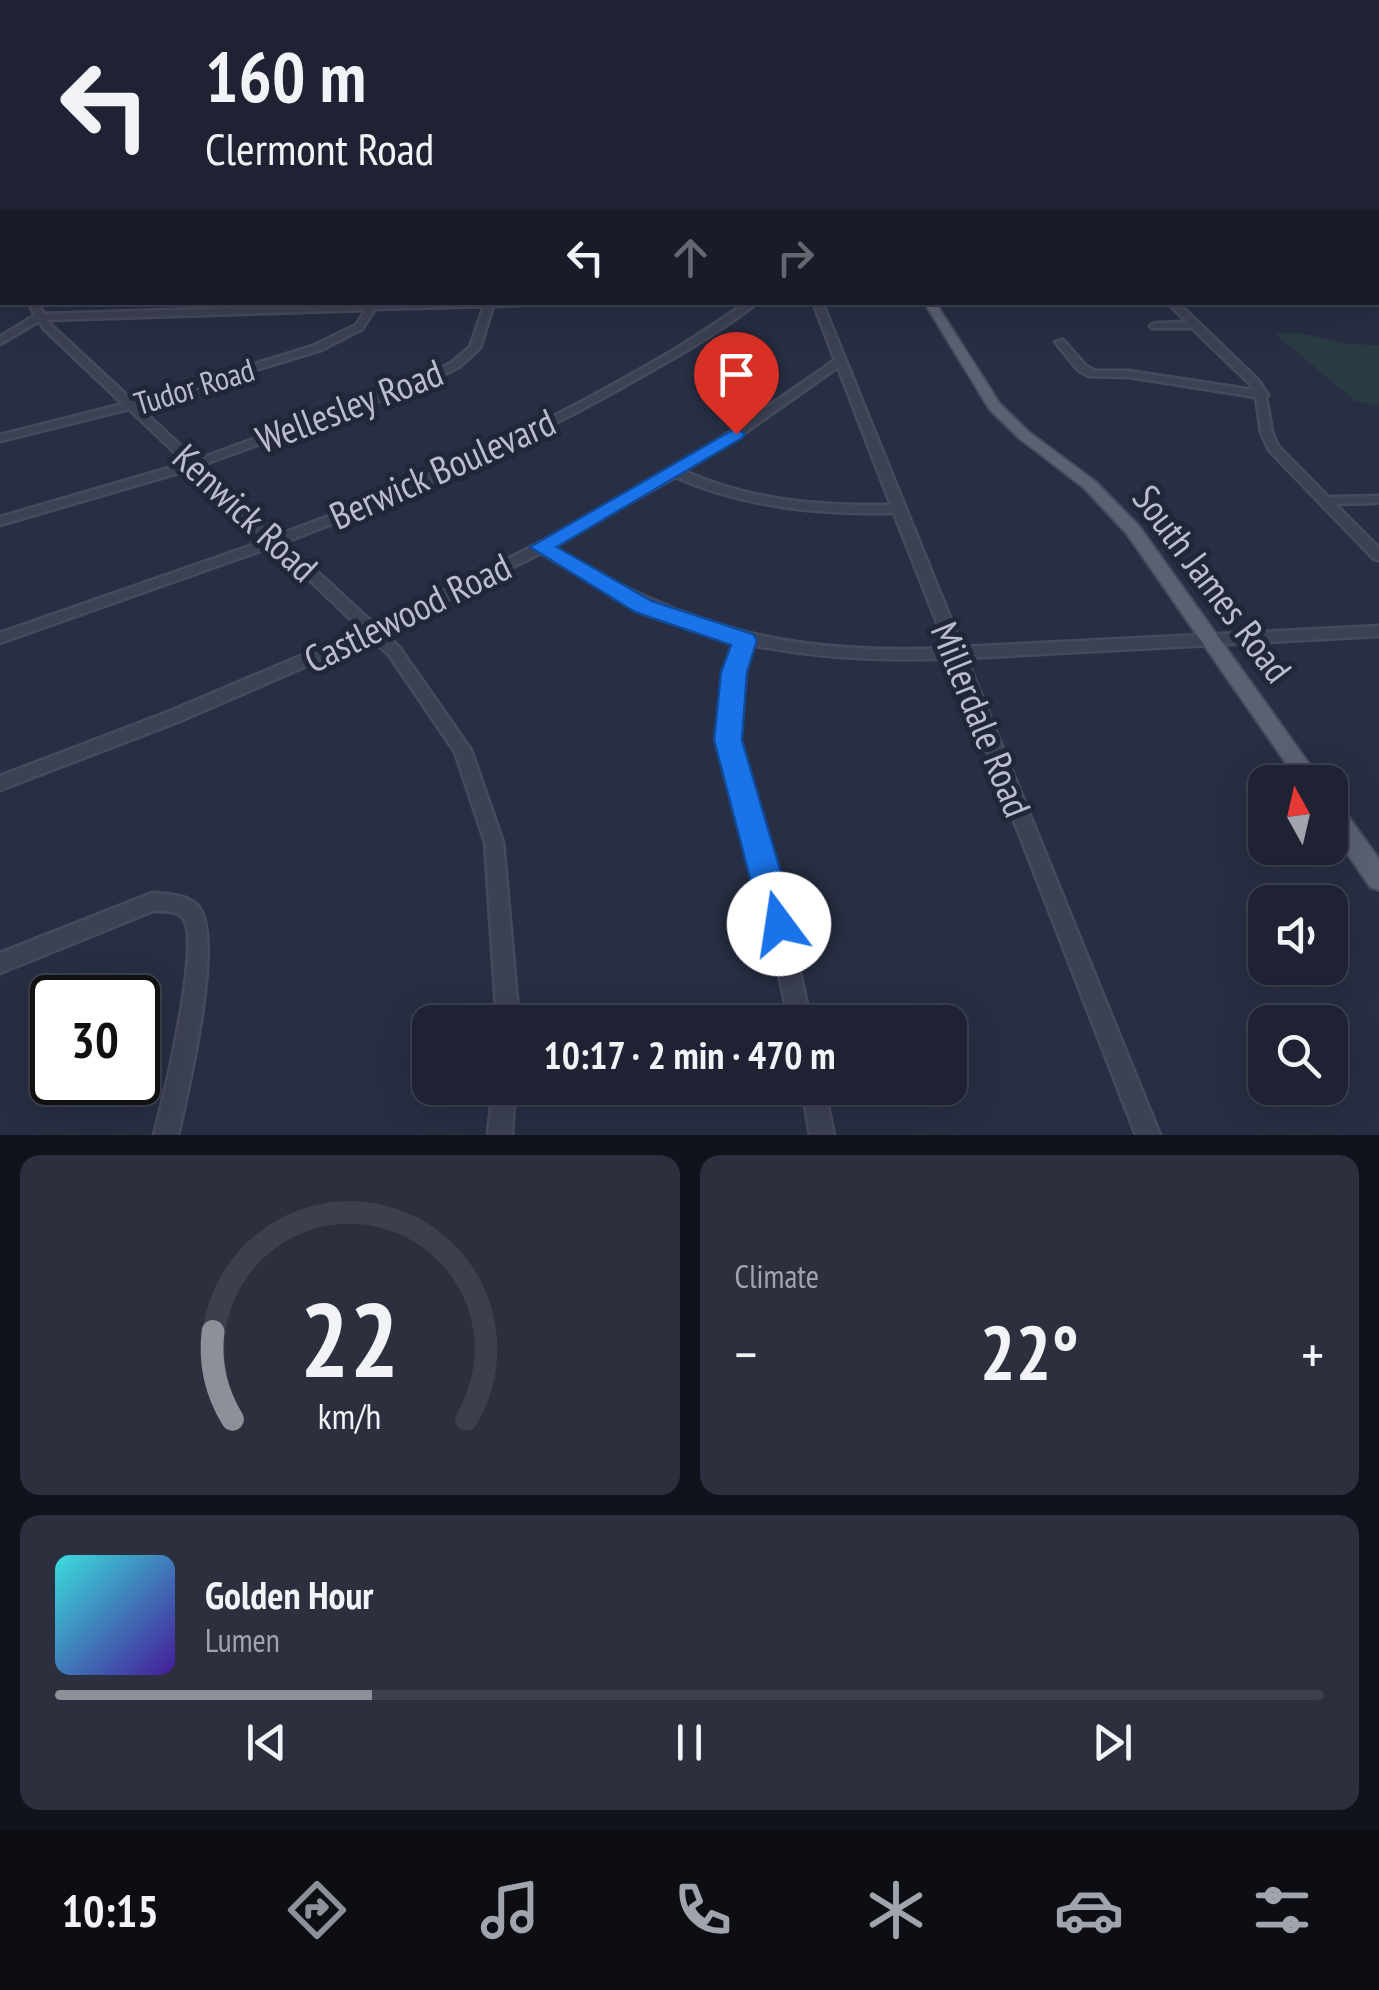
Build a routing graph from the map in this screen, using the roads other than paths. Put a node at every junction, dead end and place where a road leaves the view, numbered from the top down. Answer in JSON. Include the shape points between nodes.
{"nodes":[{"id":1,"x":431,"y":305,"type":"edge"},
{"id":2,"x":489,"y":305,"type":"edge"},
{"id":3,"x":750,"y":305,"type":"edge"},
{"id":4,"x":818,"y":305,"type":"edge"},
{"id":5,"x":932,"y":305,"type":"edge"},
{"id":6,"x":1174,"y":305,"type":"edge"},
{"id":7,"x":372,"y":307,"type":"junction"},
{"id":8,"x":35,"y":310,"type":"edge"},
{"id":9,"x":1196,"y":325,"type":"junction"},
{"id":10,"x":1155,"y":326,"type":"dead end"},
{"id":11,"x":0,"y":341,"type":"edge"},
{"id":12,"x":1060,"y":342,"type":"dead end"},
{"id":13,"x":840,"y":361,"type":"junction"},
{"id":14,"x":1263,"y":395,"type":"junction"},
{"id":15,"x":131,"y":405,"type":"junction"},
{"id":16,"x":0,"y":438,"type":"edge"},
{"id":17,"x":195,"y":464,"type":"junction"},
{"id":18,"x":675,"y":472,"type":"junction"},
{"id":19,"x":1375,"y":499,"type":"dead end"},
{"id":20,"x":1324,"y":501,"type":"junction"},
{"id":21,"x":899,"y":509,"type":"junction"},
{"id":22,"x":0,"y":522,"type":"edge"},
{"id":23,"x":276,"y":540,"type":"junction"},
{"id":24,"x":541,"y":547,"type":"junction"},
{"id":25,"x":1379,"y":556,"type":"edge"},
{"id":26,"x":372,"y":630,"type":"junction"},
{"id":27,"x":1379,"y":632,"type":"edge"},
{"id":28,"x":0,"y":638,"type":"edge"},
{"id":29,"x":744,"y":640,"type":"junction"},
{"id":30,"x":1211,"y":640,"type":"junction"},
{"id":31,"x":956,"y":653,"type":"junction"},
{"id":32,"x":1300,"y":765,"type":"edge"},
{"id":33,"x":0,"y":783,"type":"edge"},
{"id":34,"x":1348,"y":835,"type":"edge"},
{"id":35,"x":1379,"y":879,"type":"edge"},
{"id":36,"x":0,"y":963,"type":"edge"},
{"id":37,"x":507,"y":1005,"type":"edge"},
{"id":38,"x":796,"y":1005,"type":"edge"},
{"id":39,"x":503,"y":1105,"type":"edge"},
{"id":40,"x":817,"y":1105,"type":"edge"},
{"id":41,"x":166,"y":1135,"type":"edge"},
{"id":42,"x":500,"y":1135,"type":"edge"},
{"id":43,"x":822,"y":1135,"type":"edge"},
{"id":44,"x":1148,"y":1135,"type":"edge"}],
"edges":[{"from":1,"to":7,"type":"street"},
{"from":2,"to":17,"type":"street","name":"Wellesley Road","via":[[475,348],[441,372]]},
{"from":3,"to":23,"type":"street","name":"Berwick Boulevard","via":[[616,388]]},
{"from":4,"to":13,"type":"street","name":"Millerdale Road"},
{"from":5,"to":30,"type":"main road","name":"South James Road","via":[[995,408],[1111,504]]},
{"from":6,"to":9,"type":"street"},
{"from":7,"to":8,"type":"street"},
{"from":7,"to":15,"type":"street","name":"Tudor Road","via":[[359,327],[334,342]]},
{"from":8,"to":11,"type":"street"},
{"from":8,"to":15,"type":"street","name":"Kenwick Road"},
{"from":9,"to":10,"type":"street"},
{"from":9,"to":14,"type":"street"},
{"from":12,"to":14,"type":"street","via":[[1093,374]]},
{"from":13,"to":18,"type":"street","name":"Castlewood Road"},
{"from":13,"to":21,"type":"street","name":"Millerdale Road"},
{"from":14,"to":20,"type":"street","via":[[1267,438]]},
{"from":15,"to":16,"type":"street","name":"Tudor Road"},
{"from":15,"to":17,"type":"street","name":"Kenwick Road"},
{"from":17,"to":22,"type":"street","name":"Wellesley Road"},
{"from":17,"to":23,"type":"street","name":"Kenwick Road"},
{"from":18,"to":21,"type":"street","via":[[768,505]]},
{"from":18,"to":24,"type":"street","name":"Castlewood Road"},
{"from":19,"to":20,"type":"street"},
{"from":20,"to":25,"type":"street"},
{"from":21,"to":31,"type":"street","name":"Millerdale Road"},
{"from":23,"to":26,"type":"street","name":"Kenwick Road"},
{"from":23,"to":28,"type":"street","name":"Berwick Boulevard"},
{"from":24,"to":26,"type":"street","name":"Castlewood Road"},
{"from":24,"to":29,"type":"street","via":[[644,606]]},
{"from":26,"to":33,"type":"street","name":"Castlewood Road"},
{"from":26,"to":37,"type":"street","name":"Kenwick Road","via":[[463,750],[494,842]]},
{"from":27,"to":30,"type":"street"},
{"from":29,"to":31,"type":"street","via":[[847,655]]},
{"from":29,"to":38,"type":"street","via":[[728,740]]},
{"from":30,"to":31,"type":"street"},
{"from":30,"to":32,"type":"main road","name":"South James Road"},
{"from":31,"to":44,"type":"street","name":"Millerdale Road"},
{"from":34,"to":35,"type":"main road"},
{"from":36,"to":41,"type":"street","via":[[152,902],[177,904],[194,915],[200,935]]},
{"from":39,"to":42,"type":"street"},
{"from":40,"to":43,"type":"street"}]}
